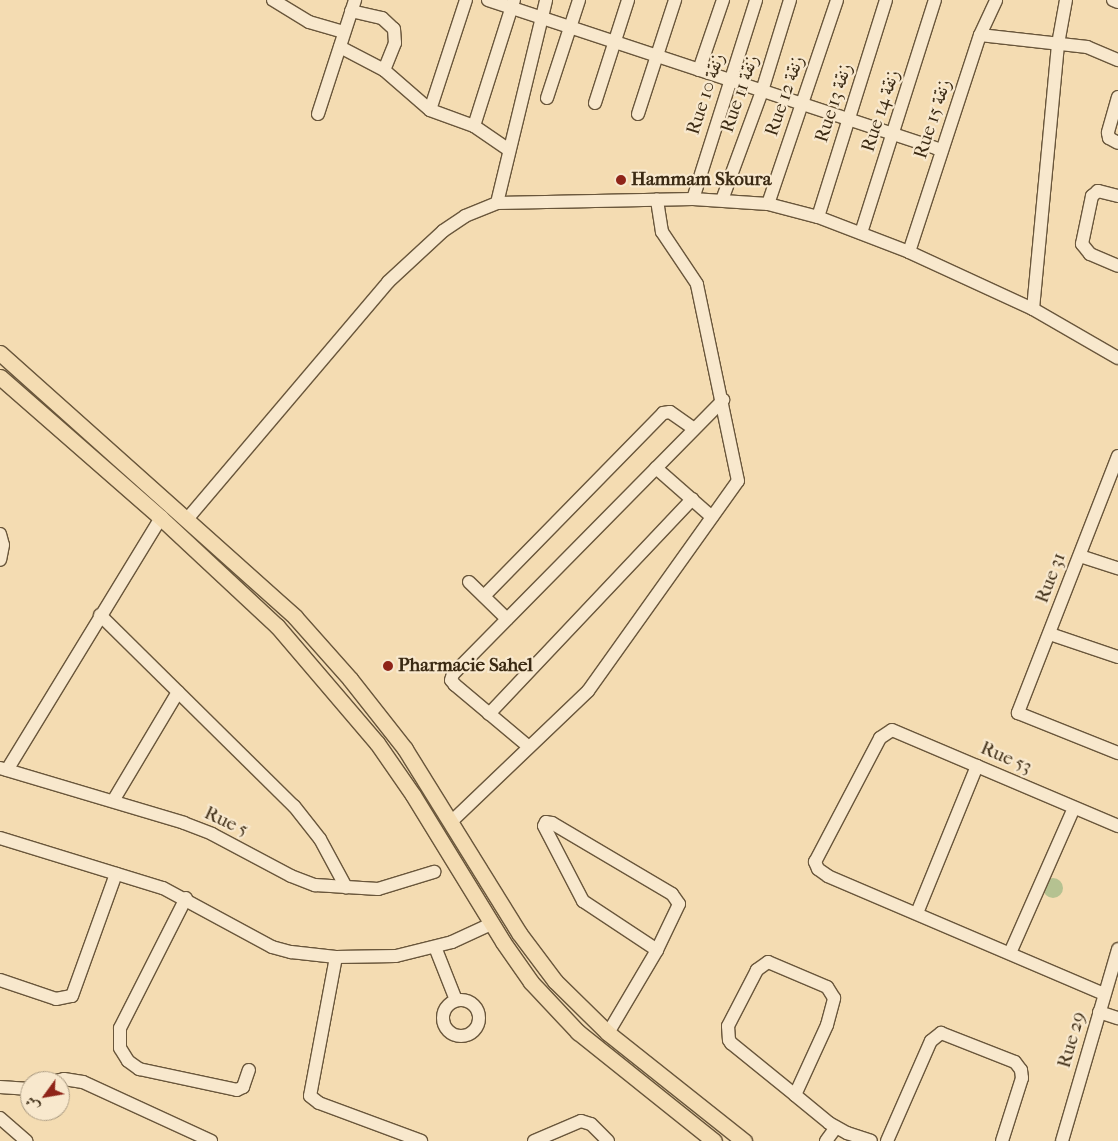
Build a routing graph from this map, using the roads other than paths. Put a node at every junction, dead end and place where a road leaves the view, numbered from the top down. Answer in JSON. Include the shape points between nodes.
{"nodes":[{"id":1,"x":273,"y":0,"type":"edge"},
{"id":2,"x":466,"y":0,"type":"edge"},
{"id":3,"x":488,"y":0,"type":"edge"},
{"id":4,"x":546,"y":0,"type":"edge"},
{"id":5,"x":578,"y":0,"type":"edge"},
{"id":6,"x":628,"y":0,"type":"edge"},
{"id":7,"x":675,"y":0,"type":"edge"},
{"id":8,"x":722,"y":0,"type":"edge"},
{"id":9,"x":756,"y":0,"type":"edge"},
{"id":10,"x":790,"y":0,"type":"edge"},
{"id":11,"x":837,"y":0,"type":"edge"},
{"id":12,"x":886,"y":0,"type":"edge"},
{"id":13,"x":935,"y":0,"type":"edge"},
{"id":14,"x":996,"y":0,"type":"edge"},
{"id":15,"x":1066,"y":0,"type":"edge"},
{"id":16,"x":1114,"y":0,"type":"edge"},
{"id":17,"x":1118,"y":2,"type":"edge"},
{"id":18,"x":513,"y":4,"type":"edge"},
{"id":19,"x":353,"y":5,"type":"edge"},
{"id":20,"x":540,"y":18,"type":"junction"},
{"id":21,"x":570,"y":27,"type":"junction"},
{"id":22,"x":344,"y":32,"type":"junction"},
{"id":23,"x":980,"y":35,"type":"junction"},
{"id":24,"x":615,"y":42,"type":"junction"},
{"id":25,"x":1058,"y":44,"type":"junction"},
{"id":26,"x":340,"y":47,"type":"junction"},
{"id":27,"x":656,"y":56,"type":"junction"},
{"id":28,"x":1118,"y":60,"type":"edge"},
{"id":29,"x":384,"y":70,"type":"junction"},
{"id":30,"x":699,"y":70,"type":"junction"},
{"id":31,"x":730,"y":81,"type":"junction"},
{"id":32,"x":762,"y":91,"type":"junction"},
{"id":33,"x":1118,"y":96,"type":"edge"},
{"id":34,"x":547,"y":98,"type":"dead end"},
{"id":35,"x":595,"y":104,"type":"dead end"},
{"id":36,"x":802,"y":104,"type":"junction"},
{"id":37,"x":430,"y":110,"type":"junction"},
{"id":38,"x":318,"y":114,"type":"dead end"},
{"id":39,"x":638,"y":114,"type":"dead end"},
{"id":40,"x":848,"y":119,"type":"junction"},
{"id":41,"x":474,"y":126,"type":"junction"},
{"id":42,"x":894,"y":134,"type":"junction"},
{"id":43,"x":1118,"y":143,"type":"edge"},
{"id":44,"x":509,"y":150,"type":"junction"},
{"id":45,"x":942,"y":150,"type":"junction"},
{"id":46,"x":1118,"y":196,"type":"edge"},
{"id":47,"x":656,"y":199,"type":"junction"},
{"id":48,"x":693,"y":199,"type":"junction"},
{"id":49,"x":722,"y":200,"type":"junction"},
{"id":50,"x":497,"y":203,"type":"junction"},
{"id":51,"x":768,"y":204,"type":"junction"},
{"id":52,"x":818,"y":217,"type":"junction"},
{"id":53,"x":862,"y":233,"type":"junction"},
{"id":54,"x":909,"y":252,"type":"junction"},
{"id":55,"x":1118,"y":266,"type":"edge"},
{"id":56,"x":1033,"y":309,"type":"junction"},
{"id":57,"x":0,"y":353,"type":"edge"},
{"id":58,"x":1118,"y":358,"type":"edge"},
{"id":59,"x":0,"y":377,"type":"edge"},
{"id":60,"x":723,"y":400,"type":"junction"},
{"id":61,"x":694,"y":429,"type":"junction"},
{"id":62,"x":1118,"y":456,"type":"edge"},
{"id":63,"x":656,"y":468,"type":"junction"},
{"id":64,"x":692,"y":499,"type":"junction"},
{"id":65,"x":712,"y":517,"type":"junction"},
{"id":66,"x":161,"y":518,"type":"junction"},
{"id":67,"x":188,"y":518,"type":"junction"},
{"id":68,"x":0,"y":534,"type":"edge"},
{"id":69,"x":1080,"y":556,"type":"junction"},
{"id":70,"x":0,"y":560,"type":"edge"},
{"id":71,"x":1118,"y":568,"type":"edge"},
{"id":72,"x":469,"y":582,"type":"dead end"},
{"id":73,"x":484,"y":596,"type":"junction"},
{"id":74,"x":100,"y":615,"type":"junction"},
{"id":75,"x":508,"y":619,"type":"junction"},
{"id":76,"x":1050,"y":634,"type":"junction"},
{"id":77,"x":1118,"y":657,"type":"edge"},
{"id":78,"x":178,"y":692,"type":"junction"},
{"id":79,"x":489,"y":714,"type":"junction"},
{"id":80,"x":529,"y":747,"type":"junction"},
{"id":81,"x":1118,"y":753,"type":"edge"},
{"id":82,"x":977,"y":766,"type":"junction"},
{"id":83,"x":3,"y":769,"type":"edge"},
{"id":84,"x":114,"y":801,"type":"junction"},
{"id":85,"x":1074,"y":808,"type":"junction"},
{"id":86,"x":452,"y":821,"type":"junction"},
{"id":87,"x":1118,"y":826,"type":"edge"},
{"id":88,"x":0,"y":838,"type":"edge"},
{"id":89,"x":434,"y":872,"type":"dead end"},
{"id":90,"x":116,"y":874,"type":"junction"},
{"id":91,"x":346,"y":887,"type":"junction"},
{"id":92,"x":186,"y":898,"type":"junction"},
{"id":93,"x":916,"y":913,"type":"junction"},
{"id":94,"x":491,"y":924,"type":"junction"},
{"id":95,"x":435,"y":947,"type":"junction"},
{"id":96,"x":1118,"y":949,"type":"edge"},
{"id":97,"x":657,"y":950,"type":"junction"},
{"id":98,"x":1010,"y":953,"type":"junction"},
{"id":99,"x":336,"y":956,"type":"junction"},
{"id":100,"x":0,"y":980,"type":"edge"},
{"id":101,"x":1104,"y":994,"type":"junction"},
{"id":102,"x":456,"y":1000,"type":"dead end"},
{"id":103,"x":1099,"y":1012,"type":"junction"},
{"id":104,"x":1118,"y":1018,"type":"edge"},
{"id":105,"x":608,"y":1033,"type":"junction"},
{"id":106,"x":249,"y":1070,"type":"dead end"},
{"id":107,"x":70,"y":1080,"type":"edge"},
{"id":108,"x":0,"y":1087,"type":"edge"},
{"id":109,"x":20,"y":1088,"type":"edge"},
{"id":110,"x":795,"y":1095,"type":"junction"},
{"id":111,"x":0,"y":1118,"type":"edge"},
{"id":112,"x":838,"y":1133,"type":"edge"},
{"id":113,"x":1066,"y":1140,"type":"edge"},
{"id":114,"x":26,"y":1141,"type":"edge"},
{"id":115,"x":211,"y":1141,"type":"edge"},
{"id":116,"x":421,"y":1141,"type":"edge"},
{"id":117,"x":534,"y":1141,"type":"edge"},
{"id":118,"x":608,"y":1141,"type":"edge"},
{"id":119,"x":714,"y":1141,"type":"edge"},
{"id":120,"x":744,"y":1141,"type":"edge"},
{"id":121,"x":826,"y":1141,"type":"edge"},
{"id":122,"x":871,"y":1141,"type":"edge"},
{"id":123,"x":887,"y":1141,"type":"edge"},
{"id":124,"x":1002,"y":1141,"type":"edge"}],
"edges":[{"from":1,"to":22,"type":"street","via":[[309,22]]},
{"from":2,"to":37,"type":"street"},
{"from":3,"to":18,"type":"street"},
{"from":4,"to":20,"type":"street"},
{"from":5,"to":21,"type":"street"},
{"from":6,"to":24,"type":"street"},
{"from":7,"to":27,"type":"street"},
{"from":8,"to":30,"type":"street"},
{"from":9,"to":31,"type":"street","name":"Rue 10 زنقة"},
{"from":10,"to":32,"type":"street","name":"Rue 11 زنقة"},
{"from":11,"to":36,"type":"street","name":"Rue 12 زنقة"},
{"from":12,"to":40,"type":"street","name":"Rue 13 زنقة"},
{"from":13,"to":42,"type":"street","name":"Rue 14 زنقة"},
{"from":14,"to":23,"type":"street","name":"Rue 15 زنقة"},
{"from":15,"to":25,"type":"street"},
{"from":16,"to":17,"type":"street"},
{"from":18,"to":20,"type":"street"},
{"from":18,"to":41,"type":"street"},
{"from":19,"to":22,"type":"street"},
{"from":19,"to":29,"type":"street","via":[[382,18],[394,29],[395,44]]},
{"from":20,"to":21,"type":"street"},
{"from":20,"to":44,"type":"street"},
{"from":21,"to":24,"type":"street"},
{"from":21,"to":34,"type":"street"},
{"from":22,"to":26,"type":"street"},
{"from":23,"to":25,"type":"street"},
{"from":23,"to":45,"type":"street","name":"Rue 15 زنقة"},
{"from":24,"to":27,"type":"street"},
{"from":24,"to":35,"type":"street"},
{"from":25,"to":28,"type":"street","via":[[1087,46]]},
{"from":25,"to":56,"type":"street"},
{"from":26,"to":29,"type":"street"},
{"from":26,"to":38,"type":"street"},
{"from":27,"to":30,"type":"street"},
{"from":27,"to":39,"type":"street"},
{"from":29,"to":37,"type":"street"},
{"from":30,"to":31,"type":"street"},
{"from":31,"to":32,"type":"street"},
{"from":31,"to":48,"type":"street","name":"Rue 10 زنقة"},
{"from":32,"to":36,"type":"street"},
{"from":32,"to":49,"type":"street","name":"Rue 11 زنقة"},
{"from":33,"to":43,"type":"street","via":[[1108,134]]},
{"from":36,"to":40,"type":"street"},
{"from":36,"to":51,"type":"street","name":"Rue 12 زنقة"},
{"from":37,"to":41,"type":"street"},
{"from":40,"to":42,"type":"street"},
{"from":40,"to":52,"type":"street","name":"Rue 13 زنقة"},
{"from":41,"to":44,"type":"street"},
{"from":42,"to":45,"type":"street"},
{"from":42,"to":53,"type":"street","name":"Rue 14 زنقة"},
{"from":44,"to":50,"type":"street"},
{"from":45,"to":54,"type":"street","name":"Rue 15 زنقة"},
{"from":46,"to":55,"type":"street","via":[[1098,191],[1092,196],[1082,244],[1090,254]]},
{"from":47,"to":48,"type":"street"},
{"from":47,"to":50,"type":"street"},
{"from":47,"to":60,"type":"street","via":[[662,232],[697,284]]},
{"from":48,"to":49,"type":"street"},
{"from":49,"to":51,"type":"street"},
{"from":50,"to":67,"type":"street","via":[[465,216],[443,231],[388,282]]},
{"from":51,"to":52,"type":"street"},
{"from":52,"to":53,"type":"street"},
{"from":53,"to":54,"type":"street"},
{"from":54,"to":56,"type":"street"},
{"from":56,"to":58,"type":"street"},
{"from":57,"to":67,"type":"main road"},
{"from":59,"to":66,"type":"main road"},
{"from":60,"to":61,"type":"street"},
{"from":60,"to":65,"type":"street","via":[[739,474],[738,481]]},
{"from":61,"to":63,"type":"street"},
{"from":61,"to":73,"type":"street","via":[[670,412],[663,413]]},
{"from":62,"to":69,"type":"street","name":"Rue 31"},
{"from":63,"to":64,"type":"street"},
{"from":63,"to":75,"type":"street"},
{"from":64,"to":65,"type":"street"},
{"from":64,"to":79,"type":"street"},
{"from":65,"to":80,"type":"street","via":[[592,686]]},
{"from":66,"to":74,"type":"street"},
{"from":66,"to":94,"type":"main road","via":[[260,609],[360,719],[413,794]]},
{"from":67,"to":86,"type":"main road","via":[[287,608],[333,658],[406,749]]},
{"from":68,"to":70,"type":"street","via":[[3,545]]},
{"from":69,"to":71,"type":"street"},
{"from":69,"to":76,"type":"street","name":"Rue 31"},
{"from":72,"to":73,"type":"street"},
{"from":73,"to":75,"type":"street"},
{"from":74,"to":78,"type":"street"},
{"from":74,"to":83,"type":"street"},
{"from":75,"to":79,"type":"street","via":[[453,674],[451,680]]},
{"from":76,"to":77,"type":"street"},
{"from":76,"to":81,"type":"street","name":"Rue 31","via":[[1018,713]]},
{"from":78,"to":84,"type":"street"},
{"from":78,"to":91,"type":"street","via":[[294,806],[320,838]]},
{"from":79,"to":80,"type":"street"},
{"from":80,"to":86,"type":"street"},
{"from":82,"to":85,"type":"street","name":"Rue 53"},
{"from":82,"to":93,"type":"street"},
{"from":82,"to":93,"type":"street","name":"Rue 53","via":[[899,732],[886,732],[816,864],[828,876]]},
{"from":83,"to":84,"type":"street","name":"Rue 5"},
{"from":84,"to":91,"type":"street","name":"Rue 5","via":[[212,834],[302,881]]},
{"from":85,"to":87,"type":"street","name":"Rue 53"},
{"from":85,"to":98,"type":"street"},
{"from":86,"to":105,"type":"main road","via":[[528,948],[575,1003]]},
{"from":88,"to":90,"type":"street"},
{"from":89,"to":91,"type":"street","name":"Rue 5","via":[[392,887]]},
{"from":90,"to":92,"type":"street"},
{"from":90,"to":100,"type":"street","via":[[72,996],[56,999]]},
{"from":92,"to":99,"type":"street","via":[[272,946]]},
{"from":92,"to":106,"type":"street","via":[[120,1028],[120,1048],[128,1061],[139,1069],[237,1090],[244,1088]]},
{"from":93,"to":98,"type":"street"},
{"from":94,"to":95,"type":"street"},
{"from":94,"to":119,"type":"main road","via":[[531,982],[578,1032]]},
{"from":95,"to":99,"type":"street","via":[[396,956]]},
{"from":95,"to":102,"type":"street"},
{"from":96,"to":101,"type":"street","name":"Rue 29"},
{"from":97,"to":97,"type":"street","via":[[583,902],[544,824],[552,823],[677,898],[677,912]]},
{"from":97,"to":105,"type":"street"},
{"from":98,"to":101,"type":"street"},
{"from":99,"to":116,"type":"street","via":[[310,1096],[318,1103]]},
{"from":101,"to":103,"type":"street","name":"Rue 29"},
{"from":103,"to":104,"type":"street"},
{"from":103,"to":113,"type":"street","name":"Rue 29"},
{"from":105,"to":120,"type":"main road"},
{"from":107,"to":115,"type":"street","via":[[83,1082]]},
{"from":108,"to":109,"type":"street"},
{"from":110,"to":110,"type":"street","via":[[827,1025],[834,998],[827,988],[768,962],[757,970],[726,1034],[731,1042]]},
{"from":110,"to":112,"type":"street"},
{"from":111,"to":114,"type":"street"},
{"from":112,"to":121,"type":"street"},
{"from":112,"to":122,"type":"street"},
{"from":117,"to":118,"type":"street","via":[[581,1121],[591,1124]]},
{"from":123,"to":124,"type":"street","via":[[930,1041],[941,1032],[1015,1062],[1021,1070],[1022,1078]]}]}
